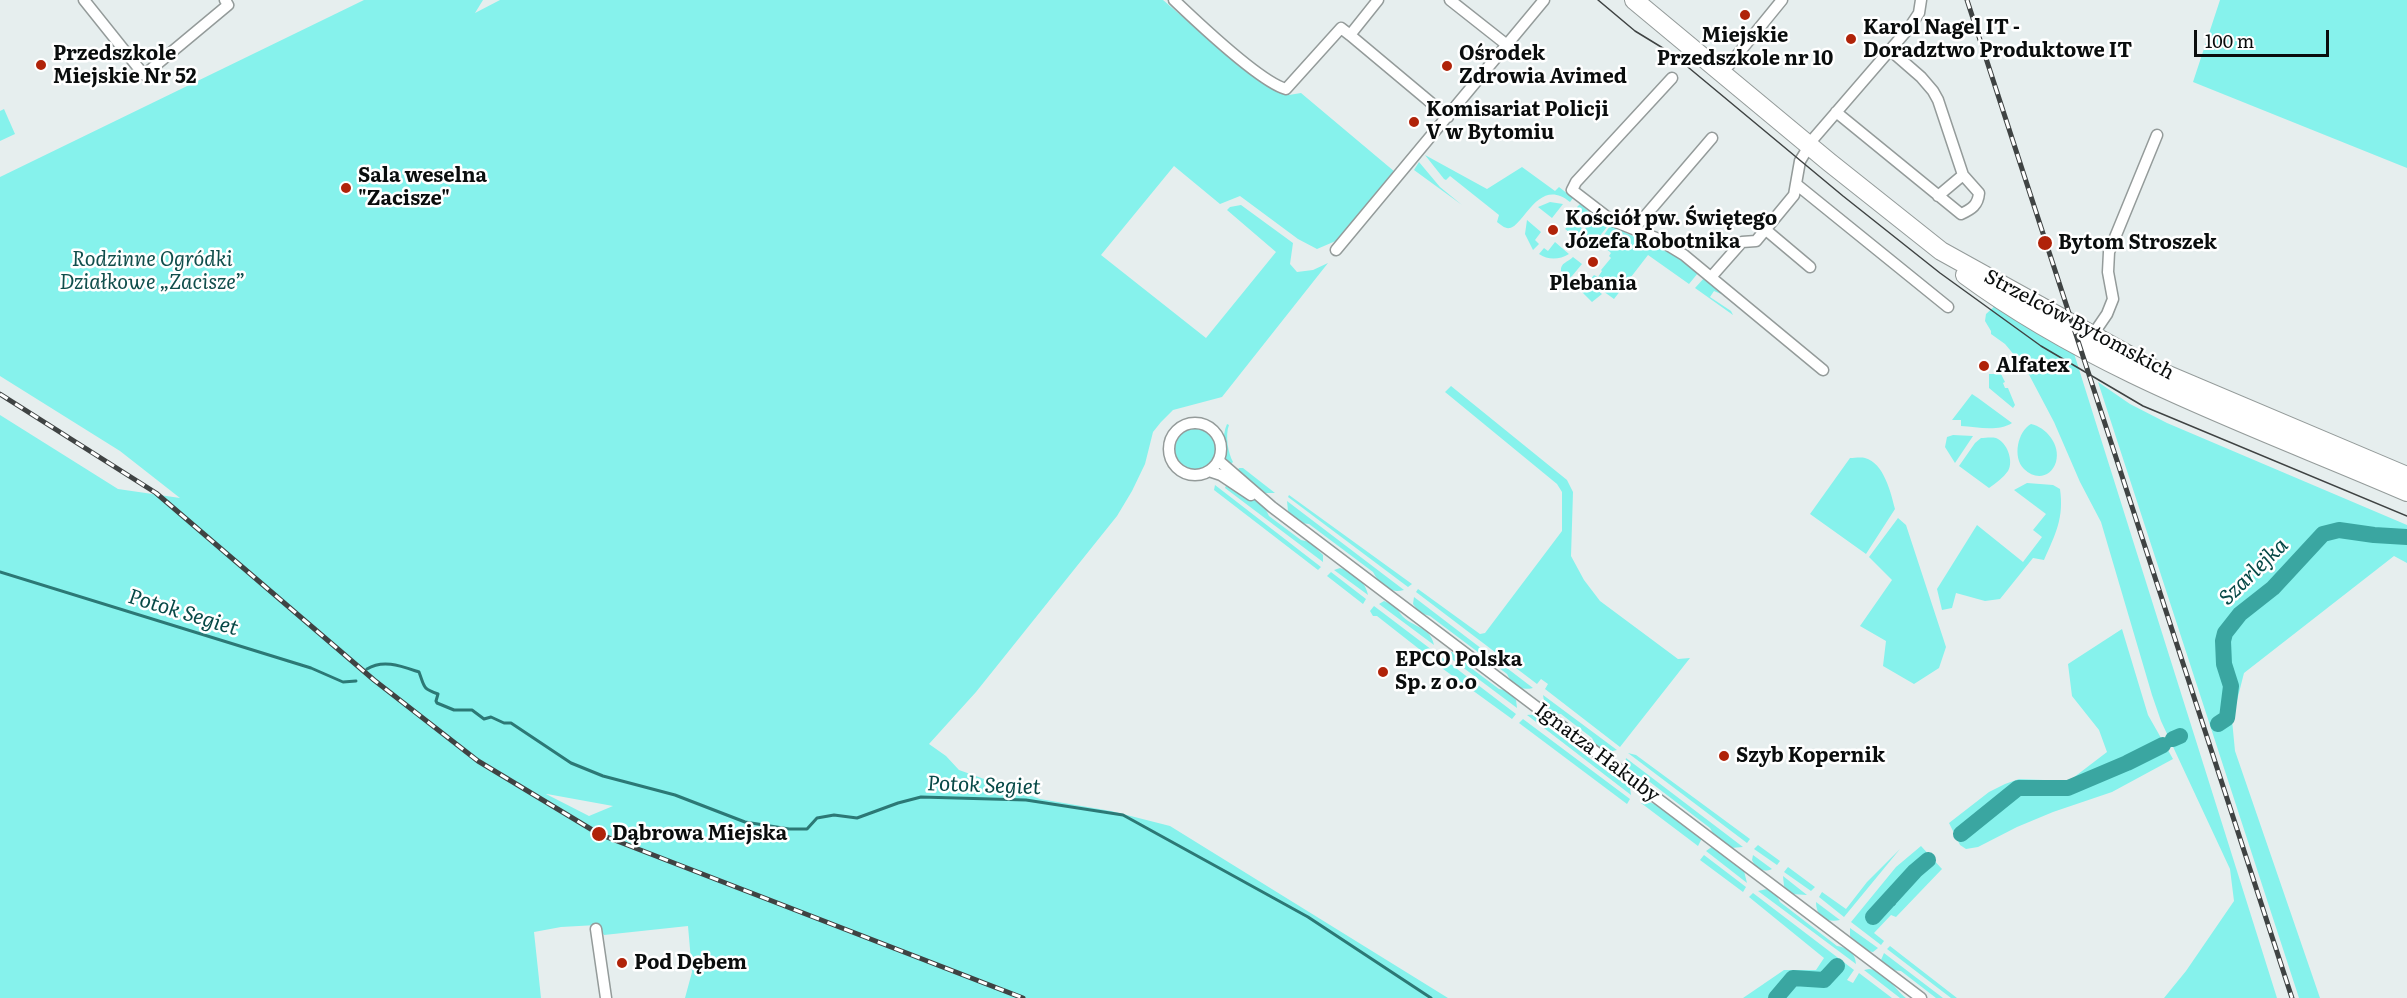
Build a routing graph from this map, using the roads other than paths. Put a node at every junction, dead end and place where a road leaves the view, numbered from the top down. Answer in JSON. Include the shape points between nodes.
{"nodes":[{"id":1,"x":84,"y":0,"type":"edge"},
{"id":2,"x":225,"y":0,"type":"edge"},
{"id":3,"x":1174,"y":0,"type":"edge"},
{"id":4,"x":1378,"y":0,"type":"edge"},
{"id":5,"x":1450,"y":0,"type":"edge"},
{"id":6,"x":1544,"y":0,"type":"edge"},
{"id":7,"x":1634,"y":0,"type":"edge"},
{"id":8,"x":1782,"y":0,"type":"edge"},
{"id":9,"x":1921,"y":0,"type":"edge"},
{"id":10,"x":1350,"y":35,"type":"junction"},
{"id":11,"x":1507,"y":45,"type":"junction"},
{"id":12,"x":1890,"y":50,"type":"junction"},
{"id":13,"x":1729,"y":65,"type":"dead end"},
{"id":14,"x":1672,"y":78,"type":"dead end"},
{"id":15,"x":1836,"y":112,"type":"junction"},
{"id":16,"x":1448,"y":117,"type":"junction"},
{"id":17,"x":2157,"y":135,"type":"dead end"},
{"id":18,"x":1712,"y":138,"type":"dead end"},
{"id":19,"x":1809,"y":146,"type":"junction"},
{"id":20,"x":1963,"y":175,"type":"junction"},
{"id":21,"x":1796,"y":184,"type":"junction"},
{"id":22,"x":1938,"y":196,"type":"junction"},
{"id":23,"x":1634,"y":229,"type":"junction"},
{"id":24,"x":1766,"y":230,"type":"junction"},
{"id":25,"x":1336,"y":250,"type":"dead end"},
{"id":26,"x":1941,"y":251,"type":"junction"},
{"id":27,"x":1810,"y":267,"type":"dead end"},
{"id":28,"x":1712,"y":276,"type":"junction"},
{"id":29,"x":1948,"y":307,"type":"dead end"},
{"id":30,"x":2092,"y":336,"type":"junction"},
{"id":31,"x":1823,"y":370,"type":"dead end"},
{"id":32,"x":1219,"y":461,"type":"junction"},
{"id":33,"x":1209,"y":471,"type":"junction"},
{"id":34,"x":2407,"y":476,"type":"edge"},
{"id":35,"x":2407,"y":492,"type":"edge"},
{"id":36,"x":1272,"y":507,"type":"junction"},
{"id":37,"x":596,"y":929,"type":"dead end"},
{"id":38,"x":606,"y":998,"type":"edge"},
{"id":39,"x":1921,"y":998,"type":"edge"}],
"edges":[{"from":1,"to":2,"type":"street","via":[[144,75],[228,5]]},
{"from":3,"to":10,"type":"street","via":[[1247,64],[1286,90],[1341,28]]},
{"from":4,"to":10,"type":"street"},
{"from":5,"to":11,"type":"street"},
{"from":6,"to":11,"type":"street"},
{"from":7,"to":19,"type":"highway","name":"Strzelców Bytomskich"},
{"from":8,"to":13,"type":"street"},
{"from":9,"to":12,"type":"street","via":[[1919,13]]},
{"from":10,"to":16,"type":"street"},
{"from":11,"to":16,"type":"street"},
{"from":12,"to":15,"type":"street"},
{"from":12,"to":20,"type":"street","via":[[1922,77],[1938,100]]},
{"from":14,"to":23,"type":"street","via":[[1572,190],[1611,220]]},
{"from":15,"to":19,"type":"street"},
{"from":15,"to":22,"type":"street"},
{"from":16,"to":25,"type":"street"},
{"from":17,"to":30,"type":"street","via":[[2109,252],[2113,299],[2108,314]]},
{"from":18,"to":23,"type":"street"},
{"from":19,"to":21,"type":"street","via":[[1800,161]]},
{"from":19,"to":26,"type":"highway","name":"Strzelców Bytomskich"},
{"from":20,"to":22,"type":"street"},
{"from":20,"to":22,"type":"street","via":[[1979,193],[1972,210],[1961,214]]},
{"from":21,"to":24,"type":"street","via":[[1794,195]]},
{"from":21,"to":29,"type":"street"},
{"from":23,"to":28,"type":"street","via":[[1656,238]]},
{"from":24,"to":27,"type":"street"},
{"from":24,"to":28,"type":"street","via":[[1756,241],[1742,242]]},
{"from":26,"to":30,"type":"highway","name":"Strzelców Bytomskich"},
{"from":26,"to":35,"type":"highway","via":[[1954,267],[2004,303],[2110,363]]},
{"from":28,"to":31,"type":"street"},
{"from":30,"to":34,"type":"highway","name":"Strzelców Bytomskich","via":[[2154,369]]},
{"from":32,"to":33,"type":"street"},
{"from":32,"to":33,"type":"street","via":[[1220,440],[1212,429],[1194,423],[1176,431],[1169,450],[1173,464],[1190,475]]},
{"from":32,"to":36,"type":"street","name":"Ignatza Hakuby"},
{"from":33,"to":36,"type":"street","name":"Ignatza Hakuby"},
{"from":36,"to":39,"type":"street","name":"Ignatza Hakuby"},
{"from":37,"to":38,"type":"street"}]}
